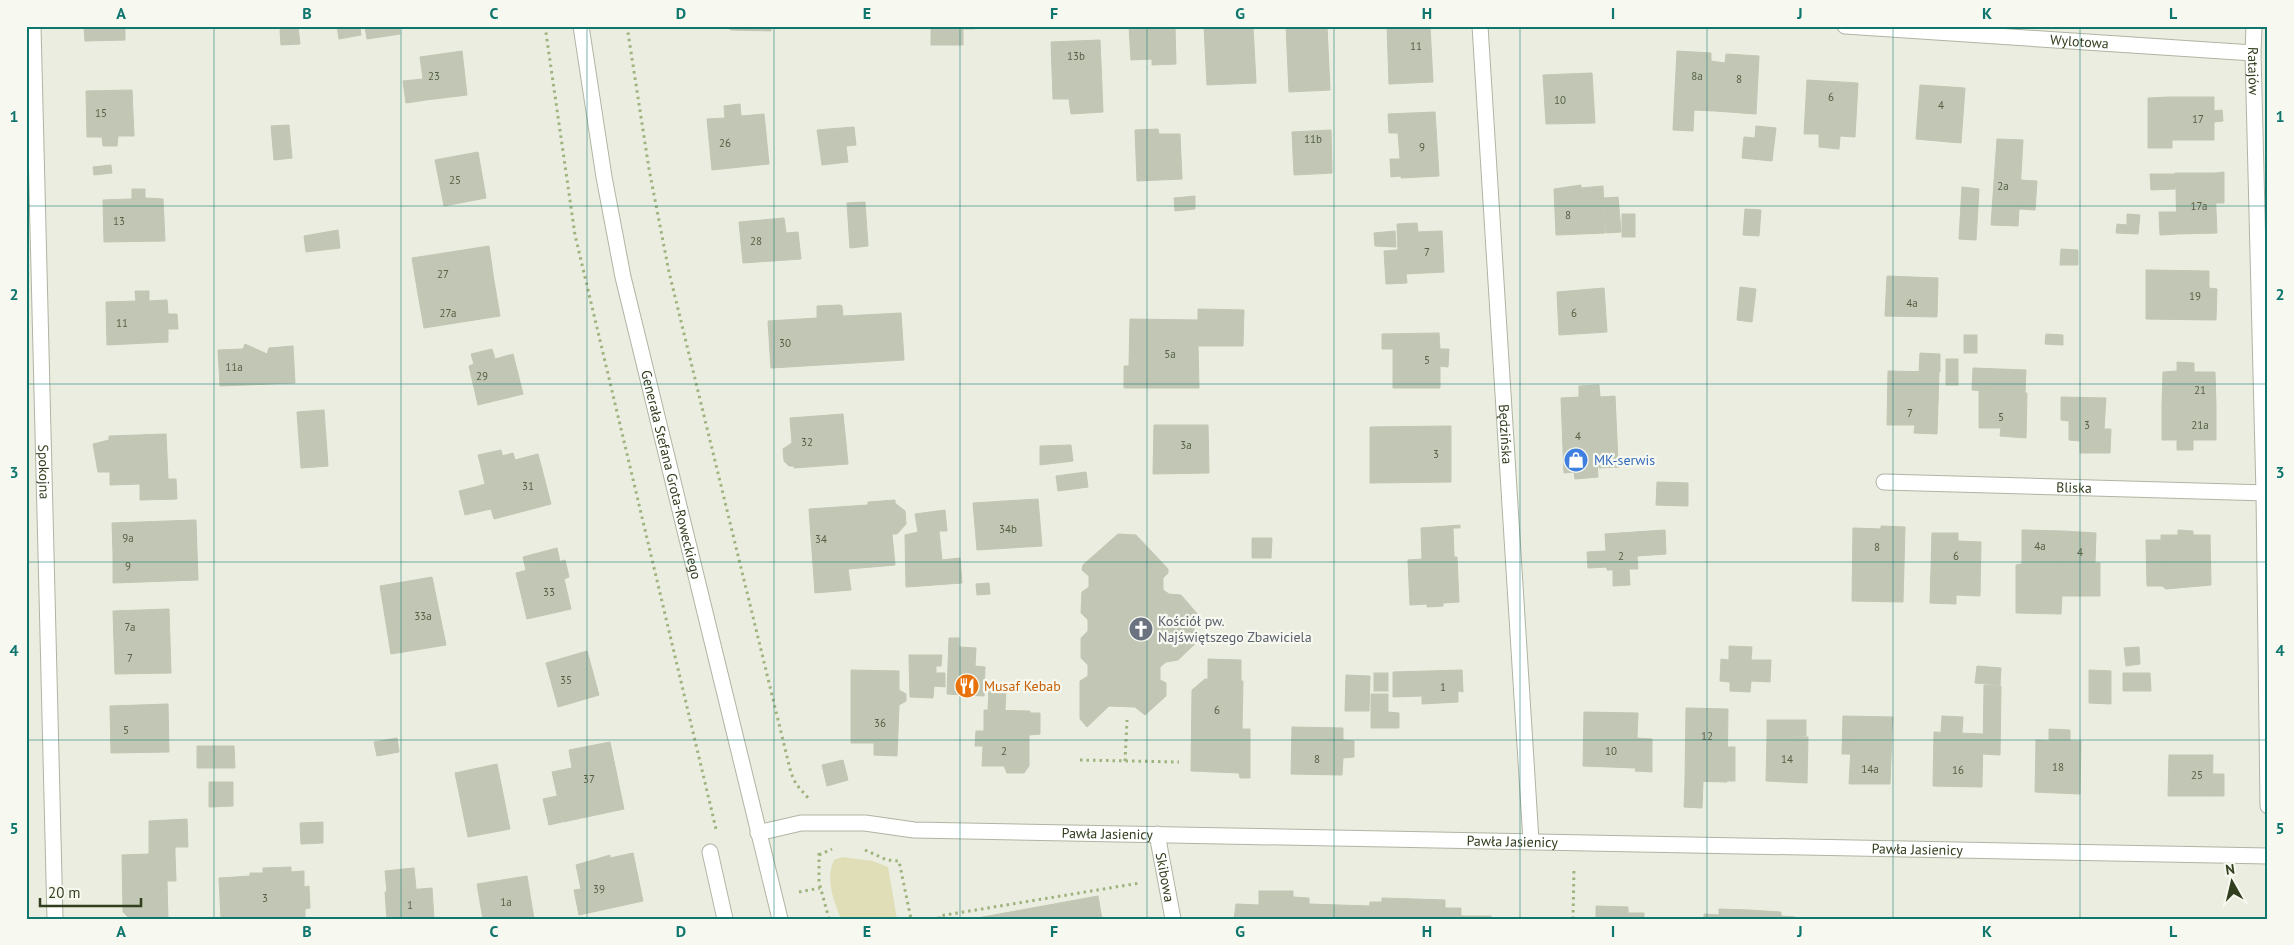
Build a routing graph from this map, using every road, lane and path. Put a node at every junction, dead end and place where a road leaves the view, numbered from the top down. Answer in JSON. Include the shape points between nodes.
{"nodes":[{"id":1,"x":33,"y":26,"type":"edge"},
{"id":2,"x":546,"y":26,"type":"edge"},
{"id":3,"x":581,"y":26,"type":"edge"},
{"id":4,"x":627,"y":26,"type":"edge"},
{"id":5,"x":1480,"y":26,"type":"edge"},
{"id":6,"x":1845,"y":26,"type":"edge"},
{"id":7,"x":2254,"y":26,"type":"edge"},
{"id":8,"x":2253,"y":53,"type":"junction"},
{"id":9,"x":1884,"y":482,"type":"dead end"},
{"id":10,"x":2266,"y":493,"type":"edge"},
{"id":11,"x":1126,"y":720,"type":"dead end"},
{"id":12,"x":1080,"y":760,"type":"dead end"},
{"id":13,"x":1125,"y":761,"type":"junction"},
{"id":14,"x":1179,"y":762,"type":"dead end"},
{"id":15,"x":812,"y":804,"type":"dead end"},
{"id":16,"x":2268,"y":806,"type":"edge"},
{"id":17,"x":717,"y":832,"type":"dead end"},
{"id":18,"x":758,"y":833,"type":"junction"},
{"id":19,"x":1157,"y":834,"type":"junction"},
{"id":20,"x":1531,"y":842,"type":"junction"},
{"id":21,"x":1574,"y":842,"type":"junction"},
{"id":22,"x":819,"y":848,"type":"dead end"},
{"id":23,"x":839,"y":849,"type":"dead end"},
{"id":24,"x":856,"y":849,"type":"dead end"},
{"id":25,"x":710,"y":852,"type":"dead end"},
{"id":26,"x":819,"y":855,"type":"junction"},
{"id":27,"x":2268,"y":856,"type":"edge"},
{"id":28,"x":1140,"y":883,"type":"dead end"},
{"id":29,"x":55,"y":919,"type":"edge"},
{"id":30,"x":725,"y":919,"type":"edge"},
{"id":31,"x":780,"y":919,"type":"edge"},
{"id":32,"x":829,"y":919,"type":"edge"},
{"id":33,"x":910,"y":919,"type":"edge"},
{"id":34,"x":939,"y":919,"type":"edge"},
{"id":35,"x":1173,"y":919,"type":"edge"},
{"id":36,"x":1573,"y":919,"type":"edge"}],
"edges":[{"from":1,"to":29,"type":"street","name":"Spokojna"},
{"from":2,"to":17,"type":"path","via":[[575,235]]},
{"from":3,"to":18,"type":"street","name":"Generała Stefana Grota-Roweckiego","via":[[623,277]]},
{"from":4,"to":15,"type":"path","via":[[669,272],[791,773]]},
{"from":5,"to":20,"type":"street","name":"Będzińska"},
{"from":6,"to":8,"type":"street","name":"Wylotowa"},
{"from":7,"to":8,"type":"street","name":"Ratajów"},
{"from":8,"to":10,"type":"street","name":"Ratajów"},
{"from":9,"to":10,"type":"street","name":"Bliska"},
{"from":10,"to":16,"type":"street","name":"Ratajów"},
{"from":11,"to":13,"type":"path"},
{"from":12,"to":13,"type":"path"},
{"from":13,"to":14,"type":"path"},
{"from":18,"to":19,"type":"street","name":"Pawła Jasienicy","via":[[801,823],[865,823],[914,830]]},
{"from":18,"to":31,"type":"street","name":"Generała Stefana Grota-Roweckiego"},
{"from":19,"to":20,"type":"street","name":"Pawła Jasienicy"},
{"from":19,"to":35,"type":"street","name":"Skibowa"},
{"from":20,"to":21,"type":"street","name":"Pawła Jasienicy"},
{"from":21,"to":27,"type":"street","name":"Pawła Jasienicy"},
{"from":21,"to":36,"type":"path"},
{"from":22,"to":26,"type":"path"},
{"from":23,"to":26,"type":"path"},
{"from":24,"to":33,"type":"path","via":[[899,861]]},
{"from":25,"to":30,"type":"street"},
{"from":26,"to":32,"type":"path","via":[[819,882]]},
{"from":28,"to":34,"type":"path","via":[[939,916]]}]}
